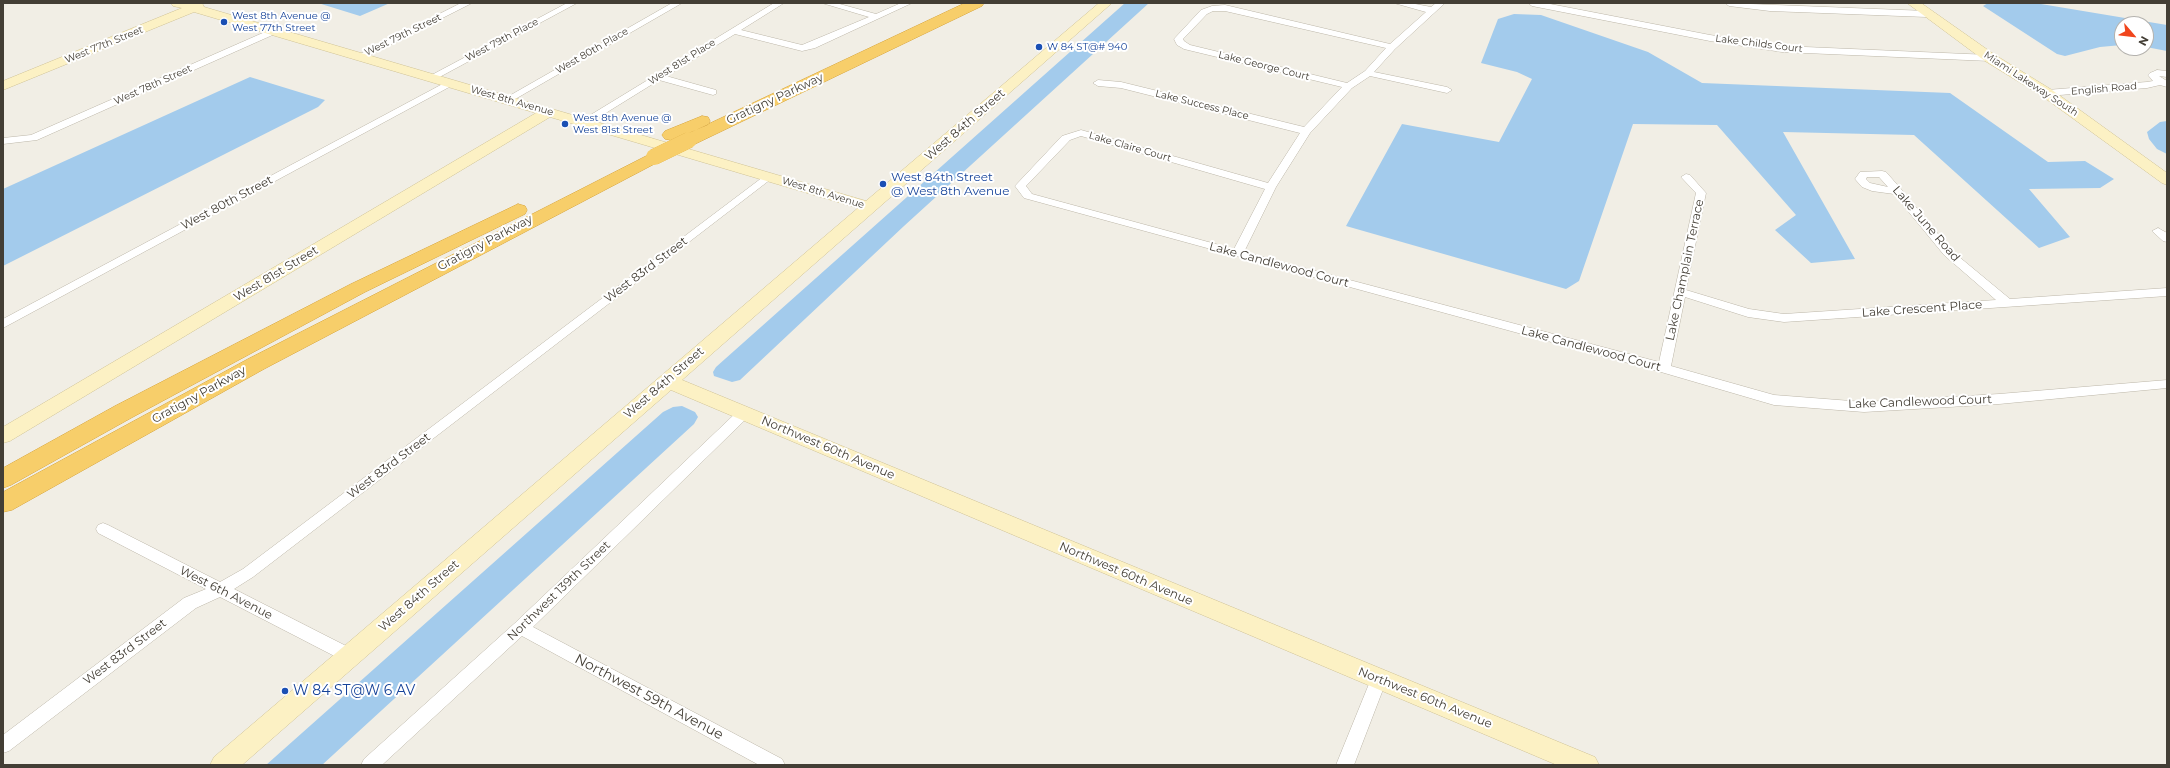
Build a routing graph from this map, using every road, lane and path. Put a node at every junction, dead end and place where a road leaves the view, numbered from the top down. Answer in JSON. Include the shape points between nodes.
{"nodes":[{"id":1,"x":177,"y":3,"type":"edge"},
{"id":2,"x":468,"y":3,"type":"edge"},
{"id":3,"x":574,"y":3,"type":"edge"},
{"id":4,"x":678,"y":3,"type":"edge"},
{"id":5,"x":780,"y":3,"type":"edge"},
{"id":6,"x":826,"y":3,"type":"edge"},
{"id":7,"x":908,"y":3,"type":"edge"},
{"id":8,"x":950,"y":3,"type":"edge"},
{"id":9,"x":977,"y":3,"type":"edge"},
{"id":10,"x":1106,"y":3,"type":"edge"},
{"id":11,"x":1398,"y":3,"type":"edge"},
{"id":12,"x":1440,"y":3,"type":"edge"},
{"id":13,"x":1532,"y":3,"type":"edge"},
{"id":14,"x":1733,"y":3,"type":"edge"},
{"id":15,"x":1913,"y":3,"type":"edge"},
{"id":16,"x":198,"y":5,"type":"edge"},
{"id":17,"x":1432,"y":10,"type":"junction"},
{"id":18,"x":1927,"y":14,"type":"junction"},
{"id":19,"x":877,"y":17,"type":"junction"},
{"id":20,"x":274,"y":31,"type":"junction"},
{"id":21,"x":733,"y":31,"type":"junction"},
{"id":22,"x":1392,"y":47,"type":"junction"},
{"id":23,"x":360,"y":57,"type":"junction"},
{"id":24,"x":1990,"y":58,"type":"junction"},
{"id":25,"x":1368,"y":73,"type":"junction"},
{"id":26,"x":2167,"y":74,"type":"edge"},
{"id":27,"x":431,"y":78,"type":"junction"},
{"id":28,"x":658,"y":78,"type":"junction"},
{"id":29,"x":450,"y":83,"type":"junction"},
{"id":30,"x":2164,"y":83,"type":"edge"},
{"id":31,"x":1098,"y":84,"type":"dead end"},
{"id":32,"x":3,"y":86,"type":"edge"},
{"id":33,"x":1350,"y":86,"type":"junction"},
{"id":34,"x":1447,"y":90,"type":"dead end"},
{"id":35,"x":713,"y":92,"type":"dead end"},
{"id":36,"x":2048,"y":93,"type":"junction"},
{"id":37,"x":507,"y":100,"type":"junction"},
{"id":38,"x":548,"y":112,"type":"junction"},
{"id":39,"x":584,"y":122,"type":"junction"},
{"id":40,"x":1306,"y":131,"type":"junction"},
{"id":41,"x":3,"y":140,"type":"edge"},
{"id":42,"x":646,"y":154,"type":"junction"},
{"id":43,"x":767,"y":177,"type":"junction"},
{"id":44,"x":1686,"y":177,"type":"dead end"},
{"id":45,"x":2167,"y":180,"type":"edge"},
{"id":46,"x":1271,"y":187,"type":"junction"},
{"id":47,"x":1897,"y":191,"type":"junction"},
{"id":48,"x":1028,"y":196,"type":"joint"},
{"id":49,"x":870,"y":207,"type":"junction"},
{"id":50,"x":2158,"y":231,"type":"dead end"},
{"id":51,"x":2167,"y":239,"type":"edge"},
{"id":52,"x":1237,"y":254,"type":"junction"},
{"id":53,"x":1681,"y":292,"type":"junction"},
{"id":54,"x":2167,"y":292,"type":"edge"},
{"id":55,"x":2008,"y":303,"type":"junction"},
{"id":56,"x":3,"y":324,"type":"edge"},
{"id":57,"x":256,"y":364,"type":"junction"},
{"id":58,"x":1664,"y":368,"type":"junction"},
{"id":59,"x":667,"y":381,"type":"junction"},
{"id":60,"x":2167,"y":384,"type":"edge"},
{"id":61,"x":123,"y":412,"type":"junction"},
{"id":62,"x":744,"y":413,"type":"junction"},
{"id":63,"x":3,"y":436,"type":"edge"},
{"id":64,"x":3,"y":466,"type":"edge"},
{"id":65,"x":3,"y":479,"type":"edge"},
{"id":66,"x":3,"y":503,"type":"edge"},
{"id":67,"x":3,"y":517,"type":"edge"},
{"id":68,"x":103,"y":529,"type":"dead end"},
{"id":69,"x":220,"y":590,"type":"junction"},
{"id":70,"x":521,"y":628,"type":"junction"},
{"id":71,"x":350,"y":656,"type":"junction"},
{"id":72,"x":1379,"y":680,"type":"junction"},
{"id":73,"x":3,"y":744,"type":"edge"},
{"id":74,"x":223,"y":765,"type":"edge"},
{"id":75,"x":370,"y":765,"type":"edge"},
{"id":76,"x":776,"y":765,"type":"edge"},
{"id":77,"x":1345,"y":765,"type":"edge"},
{"id":78,"x":1586,"y":765,"type":"edge"}],
"edges":[{"from":1,"to":16,"type":"street","name":"West 8th Avenue"},
{"from":2,"to":23,"type":"street","name":"West 79th Street"},
{"from":3,"to":27,"type":"street","name":"West 79th Place"},
{"from":4,"to":37,"type":"street","name":"West 80th Place"},
{"from":5,"to":21,"type":"street","name":"West 81st Place"},
{"from":6,"to":19,"type":"street"},
{"from":7,"to":19,"type":"street"},
{"from":8,"to":42,"type":"highway","name":"Gratigny Parkway","via":[[671,135]]},
{"from":9,"to":42,"type":"highway","name":"Gratigny Parkway","bridge":true,"via":[[689,140]]},
{"from":10,"to":49,"type":"street","name":"West 84th Street"},
{"from":11,"to":17,"type":"street"},
{"from":12,"to":17,"type":"street"},
{"from":13,"to":24,"type":"street","name":"Lake Childs Court","via":[[1710,38],[1782,49]]},
{"from":14,"to":18,"type":"street","via":[[1828,11]]},
{"from":15,"to":18,"type":"street","name":"Miami Lakeway South"},
{"from":16,"to":20,"type":"street","name":"West 8th Avenue"},
{"from":16,"to":32,"type":"street","name":"West 77th Street"},
{"from":17,"to":22,"type":"street"},
{"from":18,"to":24,"type":"street","name":"Miami Lakeway South"},
{"from":19,"to":21,"type":"street","via":[[812,46],[794,47]]},
{"from":20,"to":23,"type":"street","name":"West 8th Avenue"},
{"from":20,"to":41,"type":"street","name":"West 78th Street","via":[[33,138],[8,142]]},
{"from":21,"to":28,"type":"street","name":"West 81st Place"},
{"from":22,"to":25,"type":"street"},
{"from":22,"to":33,"type":"street","name":"Lake George Court","via":[[1225,8],[1204,12],[1178,39],[1187,47]]},
{"from":23,"to":27,"type":"street","name":"West 8th Avenue"},
{"from":24,"to":36,"type":"street","name":"Miami Lakeway South"},
{"from":25,"to":33,"type":"street"},
{"from":25,"to":34,"type":"street"},
{"from":26,"to":30,"type":"street","name":"English Road","via":[[2153,75]]},
{"from":27,"to":29,"type":"street","name":"West 8th Avenue"},
{"from":28,"to":35,"type":"street"},
{"from":28,"to":39,"type":"street","name":"West 81st Place"},
{"from":29,"to":37,"type":"street","name":"West 8th Avenue"},
{"from":29,"to":56,"type":"street","name":"West 80th Street"},
{"from":30,"to":36,"type":"street","name":"English Road"},
{"from":31,"to":40,"type":"street","name":"Lake Success Place","via":[[1121,85]]},
{"from":33,"to":40,"type":"street"},
{"from":36,"to":45,"type":"street","name":"Miami Lakeway South"},
{"from":37,"to":38,"type":"street","name":"West 8th Avenue"},
{"from":38,"to":39,"type":"street","name":"West 8th Avenue"},
{"from":38,"to":63,"type":"street","name":"West 81st Street"},
{"from":39,"to":43,"type":"street","name":"West 8th Avenue"},
{"from":40,"to":46,"type":"street"},
{"from":42,"to":57,"type":"highway","name":"Gratigny Parkway"},
{"from":42,"to":61,"type":"highway","name":"Gratigny Parkway","via":[[358,288]]},
{"from":43,"to":49,"type":"street","name":"West 8th Avenue"},
{"from":43,"to":69,"type":"street","name":"West 83rd Street","via":[[248,573]]},
{"from":44,"to":53,"type":"street","name":"Lake Champlain Terrace","via":[[1701,193]]},
{"from":46,"to":48,"type":"street","name":"Lake Claire Court","via":[[1081,133],[1066,138],[1020,186]]},
{"from":46,"to":52,"type":"street"},
{"from":47,"to":47,"type":"street","name":"Lake June Road","via":[[1882,174],[1864,174],[1860,179],[1876,189]]},
{"from":47,"to":55,"type":"street","name":"Lake June Road","via":[[1948,253]]},
{"from":48,"to":52,"type":"street","name":"Lake Candlewood Court"},
{"from":49,"to":59,"type":"street","name":"West 84th Street"},
{"from":50,"to":51,"type":"street"},
{"from":52,"to":58,"type":"street","name":"Lake Candlewood Court"},
{"from":53,"to":55,"type":"street","name":"Lake Crescent Place","via":[[1748,313],[1784,318]]},
{"from":53,"to":58,"type":"street","name":"Lake Champlain Terrace"},
{"from":54,"to":55,"type":"street","name":"Lake Crescent Place"},
{"from":57,"to":66,"type":"highway","name":"Gratigny Parkway"},
{"from":57,"to":67,"type":"highway","via":[[187,410]]},
{"from":58,"to":60,"type":"street","name":"Lake Candlewood Court","via":[[1774,400],[1864,407],[1999,399]]},
{"from":59,"to":62,"type":"street","name":"Northwest 60th Avenue"},
{"from":59,"to":71,"type":"street","name":"West 84th Street"},
{"from":61,"to":64,"type":"highway"},
{"from":61,"to":65,"type":"highway","name":"Gratigny Parkway"},
{"from":62,"to":70,"type":"street","name":"Northwest 139th Street"},
{"from":62,"to":72,"type":"street","name":"Northwest 60th Avenue"},
{"from":68,"to":69,"type":"street","name":"West 6th Avenue"},
{"from":69,"to":71,"type":"street","name":"West 6th Avenue"},
{"from":69,"to":73,"type":"street","name":"West 83rd Street","via":[[190,603]]},
{"from":70,"to":75,"type":"street","name":"Northwest 139th Street"},
{"from":70,"to":76,"type":"street","name":"Northwest 59th Avenue"},
{"from":71,"to":74,"type":"street","name":"West 84th Street"},
{"from":72,"to":77,"type":"street"},
{"from":72,"to":78,"type":"street","name":"Northwest 60th Avenue"}]}
